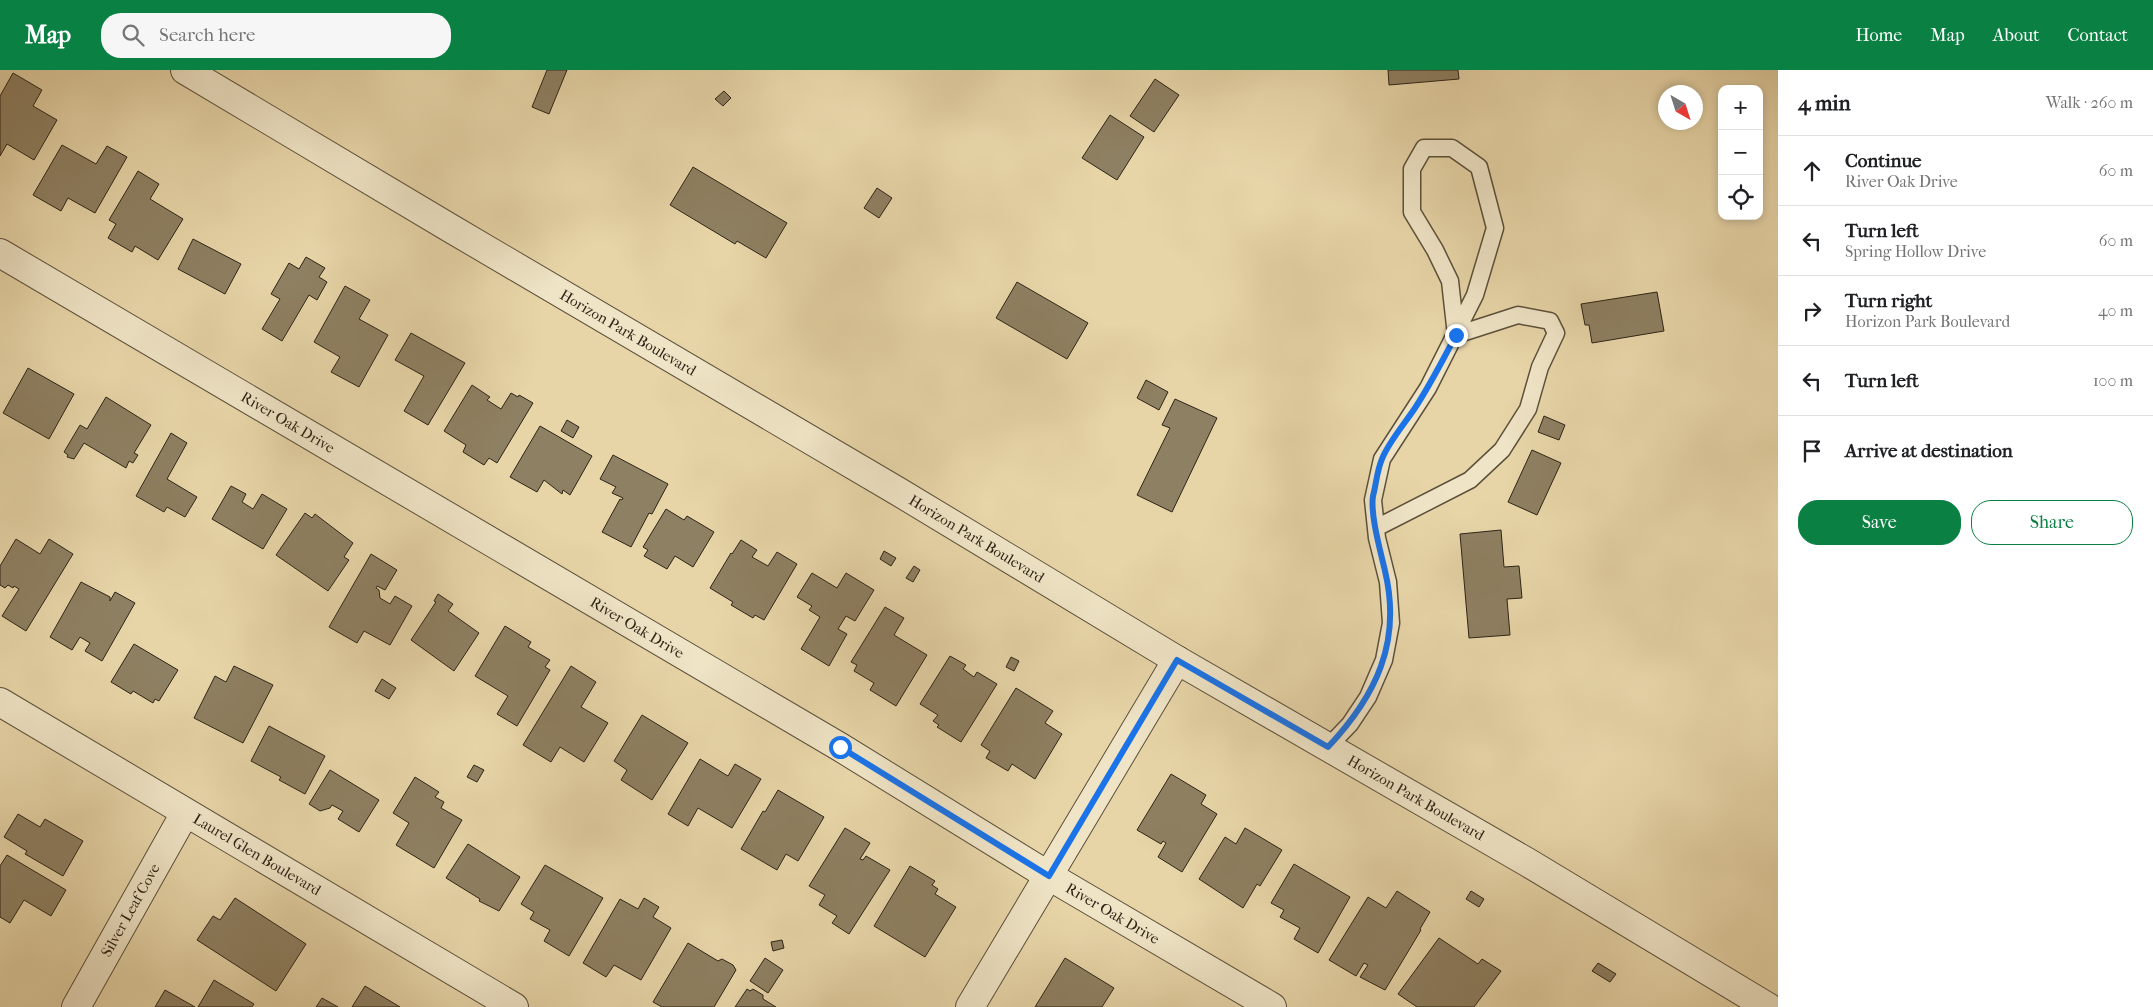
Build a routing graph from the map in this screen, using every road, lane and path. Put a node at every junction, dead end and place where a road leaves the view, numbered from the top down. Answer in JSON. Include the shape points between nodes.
{"nodes":[{"id":1,"x":185,"y":70,"type":"edge"},
{"id":2,"x":0,"y":253,"type":"edge"},
{"id":3,"x":1456,"y":335,"type":"junction"},
{"id":4,"x":1376,"y":528,"type":"junction"},
{"id":5,"x":1177,"y":660,"type":"junction"},
{"id":6,"x":0,"y":702,"type":"edge"},
{"id":7,"x":1328,"y":747,"type":"junction"},
{"id":8,"x":185,"y":813,"type":"junction"},
{"id":9,"x":1049,"y":876,"type":"junction"},
{"id":10,"x":76,"y":1007,"type":"edge"},
{"id":11,"x":514,"y":1007,"type":"edge"},
{"id":12,"x":970,"y":1007,"type":"edge"},
{"id":13,"x":1272,"y":1007,"type":"edge"},
{"id":14,"x":1768,"y":1007,"type":"edge"}],
"edges":[{"from":1,"to":5,"type":"street","name":"Horizon Park Boulevard","via":[[900,492]]},
{"from":2,"to":9,"type":"street","name":"River Oak Drive","via":[[840,747]]},
{"from":3,"to":3,"type":"lane","via":[[1475,295],[1495,228],[1479,167],[1452,148],[1424,148],[1412,169],[1412,212],[1436,250],[1450,281]]},
{"from":3,"to":4,"type":"lane","via":[[1428,388],[1382,459],[1373,500]]},
{"from":3,"to":4,"type":"lane","via":[[1518,314],[1550,321],[1556,333],[1540,367],[1528,409],[1502,450],[1470,480]]},
{"from":4,"to":7,"type":"lane","via":[[1388,582],[1391,623],[1384,660],[1368,697],[1350,724]]},
{"from":5,"to":7,"type":"street","name":"Horizon Park Boulevard"},
{"from":5,"to":9,"type":"street"},
{"from":6,"to":8,"type":"street","name":"Laurel Glen Boulevard"},
{"from":7,"to":14,"type":"street","name":"Horizon Park Boulevard"},
{"from":8,"to":10,"type":"street","name":"Silver Leaf Cove"},
{"from":8,"to":11,"type":"street","name":"Laurel Glen Boulevard"},
{"from":9,"to":12,"type":"street"},
{"from":9,"to":13,"type":"street","name":"River Oak Drive"}]}
